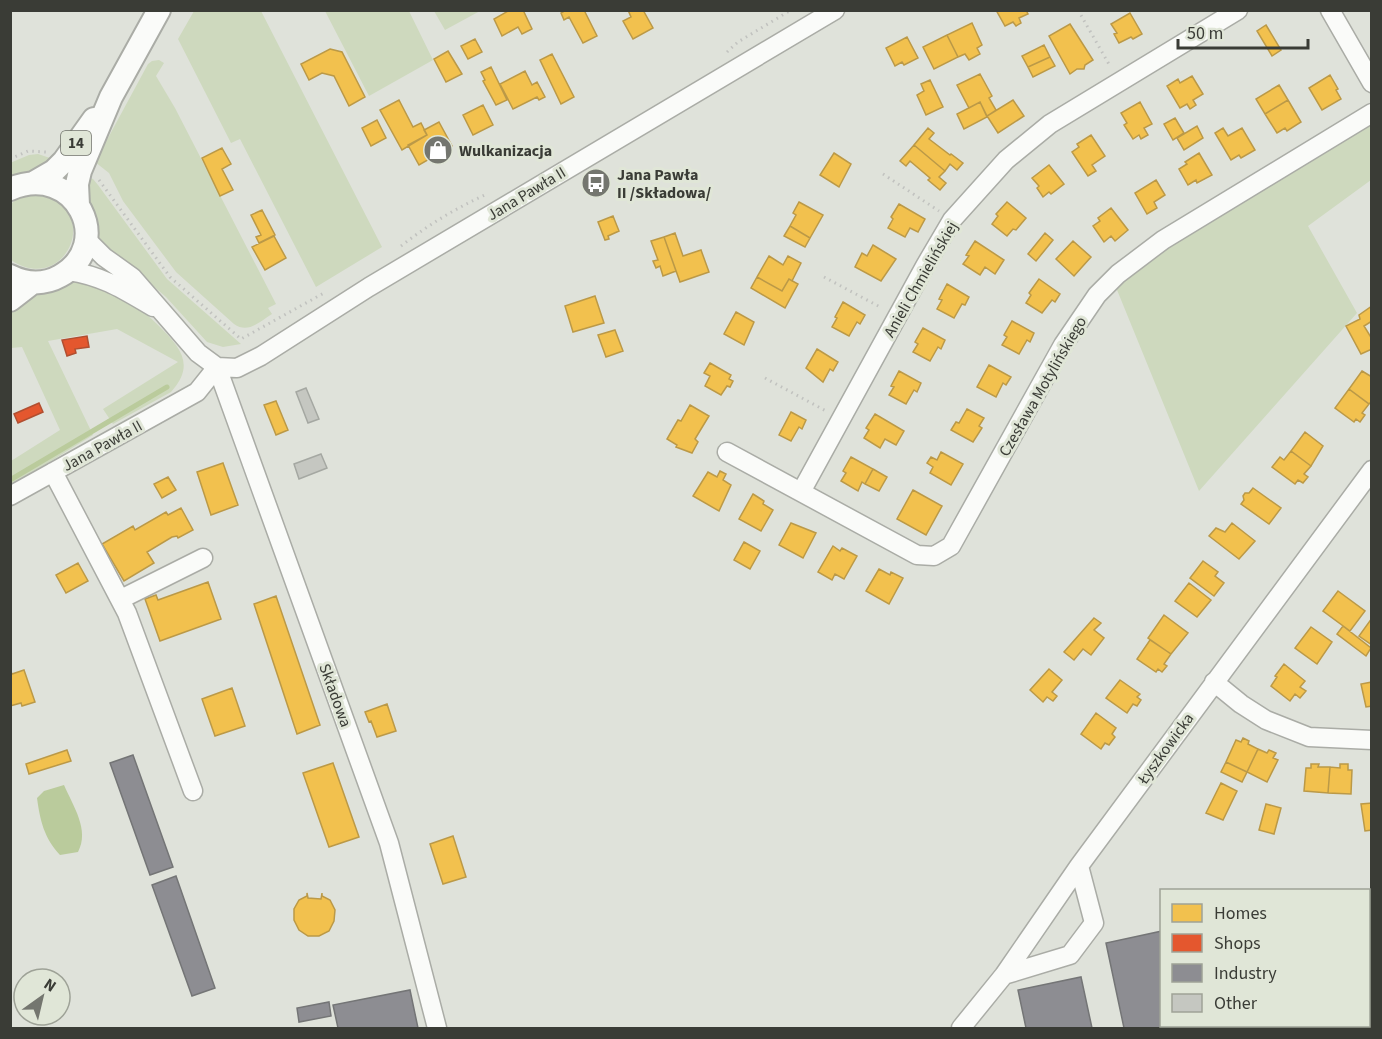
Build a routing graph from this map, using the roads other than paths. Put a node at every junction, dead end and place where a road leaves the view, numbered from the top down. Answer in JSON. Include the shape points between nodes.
{"nodes":[{"id":1,"x":159,"y":10,"type":"edge"},
{"id":2,"x":835,"y":10,"type":"edge"},
{"id":3,"x":1238,"y":10,"type":"edge"},
{"id":4,"x":1330,"y":10,"type":"edge"},
{"id":5,"x":1371,"y":83,"type":"edge"},
{"id":6,"x":1371,"y":113,"type":"edge"},
{"id":7,"x":72,"y":166,"type":"junction"},
{"id":8,"x":35,"y":182,"type":"junction"},
{"id":9,"x":10,"y":189,"type":"edge"},
{"id":10,"x":78,"y":205,"type":"junction"},
{"id":11,"x":86,"y":239,"type":"junction"},
{"id":12,"x":69,"y":271,"type":"junction"},
{"id":13,"x":10,"y":276,"type":"edge"},
{"id":14,"x":32,"y":283,"type":"junction"},
{"id":15,"x":10,"y":300,"type":"edge"},
{"id":16,"x":162,"y":312,"type":"junction"},
{"id":17,"x":217,"y":367,"type":"junction"},
{"id":18,"x":727,"y":452,"type":"dead end"},
{"id":19,"x":1371,"y":470,"type":"edge"},
{"id":20,"x":53,"y":472,"type":"junction"},
{"id":21,"x":801,"y":492,"type":"junction"},
{"id":22,"x":10,"y":496,"type":"edge"},
{"id":23,"x":203,"y":558,"type":"dead end"},
{"id":24,"x":121,"y":599,"type":"junction"},
{"id":25,"x":1214,"y":682,"type":"junction"},
{"id":26,"x":1371,"y":740,"type":"edge"},
{"id":27,"x":193,"y":791,"type":"dead end"},
{"id":28,"x":1079,"y":866,"type":"junction"},
{"id":29,"x":1004,"y":975,"type":"junction"},
{"id":30,"x":437,"y":1029,"type":"edge"},
{"id":31,"x":961,"y":1029,"type":"edge"}],
"edges":[{"from":1,"to":7,"type":"main road","number":"14"},
{"from":2,"to":17,"type":"street","name":"Jana Pawła II","via":[[378,281],[254,361],[237,368]]},
{"from":3,"to":21,"type":"street","name":"Anieli Chmielińskiej","via":[[1050,124],[1006,160],[952,220]]},
{"from":4,"to":5,"type":"street"},
{"from":6,"to":21,"type":"street","name":"Czesława Motylińskiego","via":[[1163,240],[1097,295],[1063,345],[951,546],[934,556],[917,555]]},
{"from":7,"to":8,"type":"main road","number":"14"},
{"from":7,"to":10,"type":"main road","number":"14"},
{"from":8,"to":9,"type":"main road","number":"14"},
{"from":8,"to":10,"type":"main road","via":[[51,184],[66,192]]},
{"from":10,"to":11,"type":"main road","number":"14","via":[[85,221]]},
{"from":11,"to":12,"type":"main road","via":[[80,257]]},
{"from":11,"to":16,"type":"street","via":[[132,277]]},
{"from":12,"to":14,"type":"main road","via":[[52,281]]},
{"from":12,"to":16,"type":"street","via":[[91,274]]},
{"from":13,"to":14,"type":"main road"},
{"from":14,"to":15,"type":"main road"},
{"from":16,"to":17,"type":"street","via":[[198,353]]},
{"from":17,"to":20,"type":"street","name":"Jana Pawła II","via":[[197,392]]},
{"from":17,"to":30,"type":"street","name":"Składowa","via":[[389,843]]},
{"from":18,"to":21,"type":"street","name":"Czesława Motylińskiego"},
{"from":19,"to":25,"type":"street","name":"Łyszkowicka"},
{"from":20,"to":22,"type":"street","name":"Jana Pawła II"},
{"from":20,"to":24,"type":"street"},
{"from":23,"to":24,"type":"street"},
{"from":24,"to":27,"type":"street"},
{"from":25,"to":26,"type":"street","via":[[1266,720],[1309,737]]},
{"from":25,"to":28,"type":"street","name":"Łyszkowicka"},
{"from":28,"to":29,"type":"street","name":"Łyszkowicka"},
{"from":28,"to":29,"type":"street","via":[[1094,922],[1070,955]]},
{"from":29,"to":31,"type":"street","name":"Łyszkowicka"}]}
